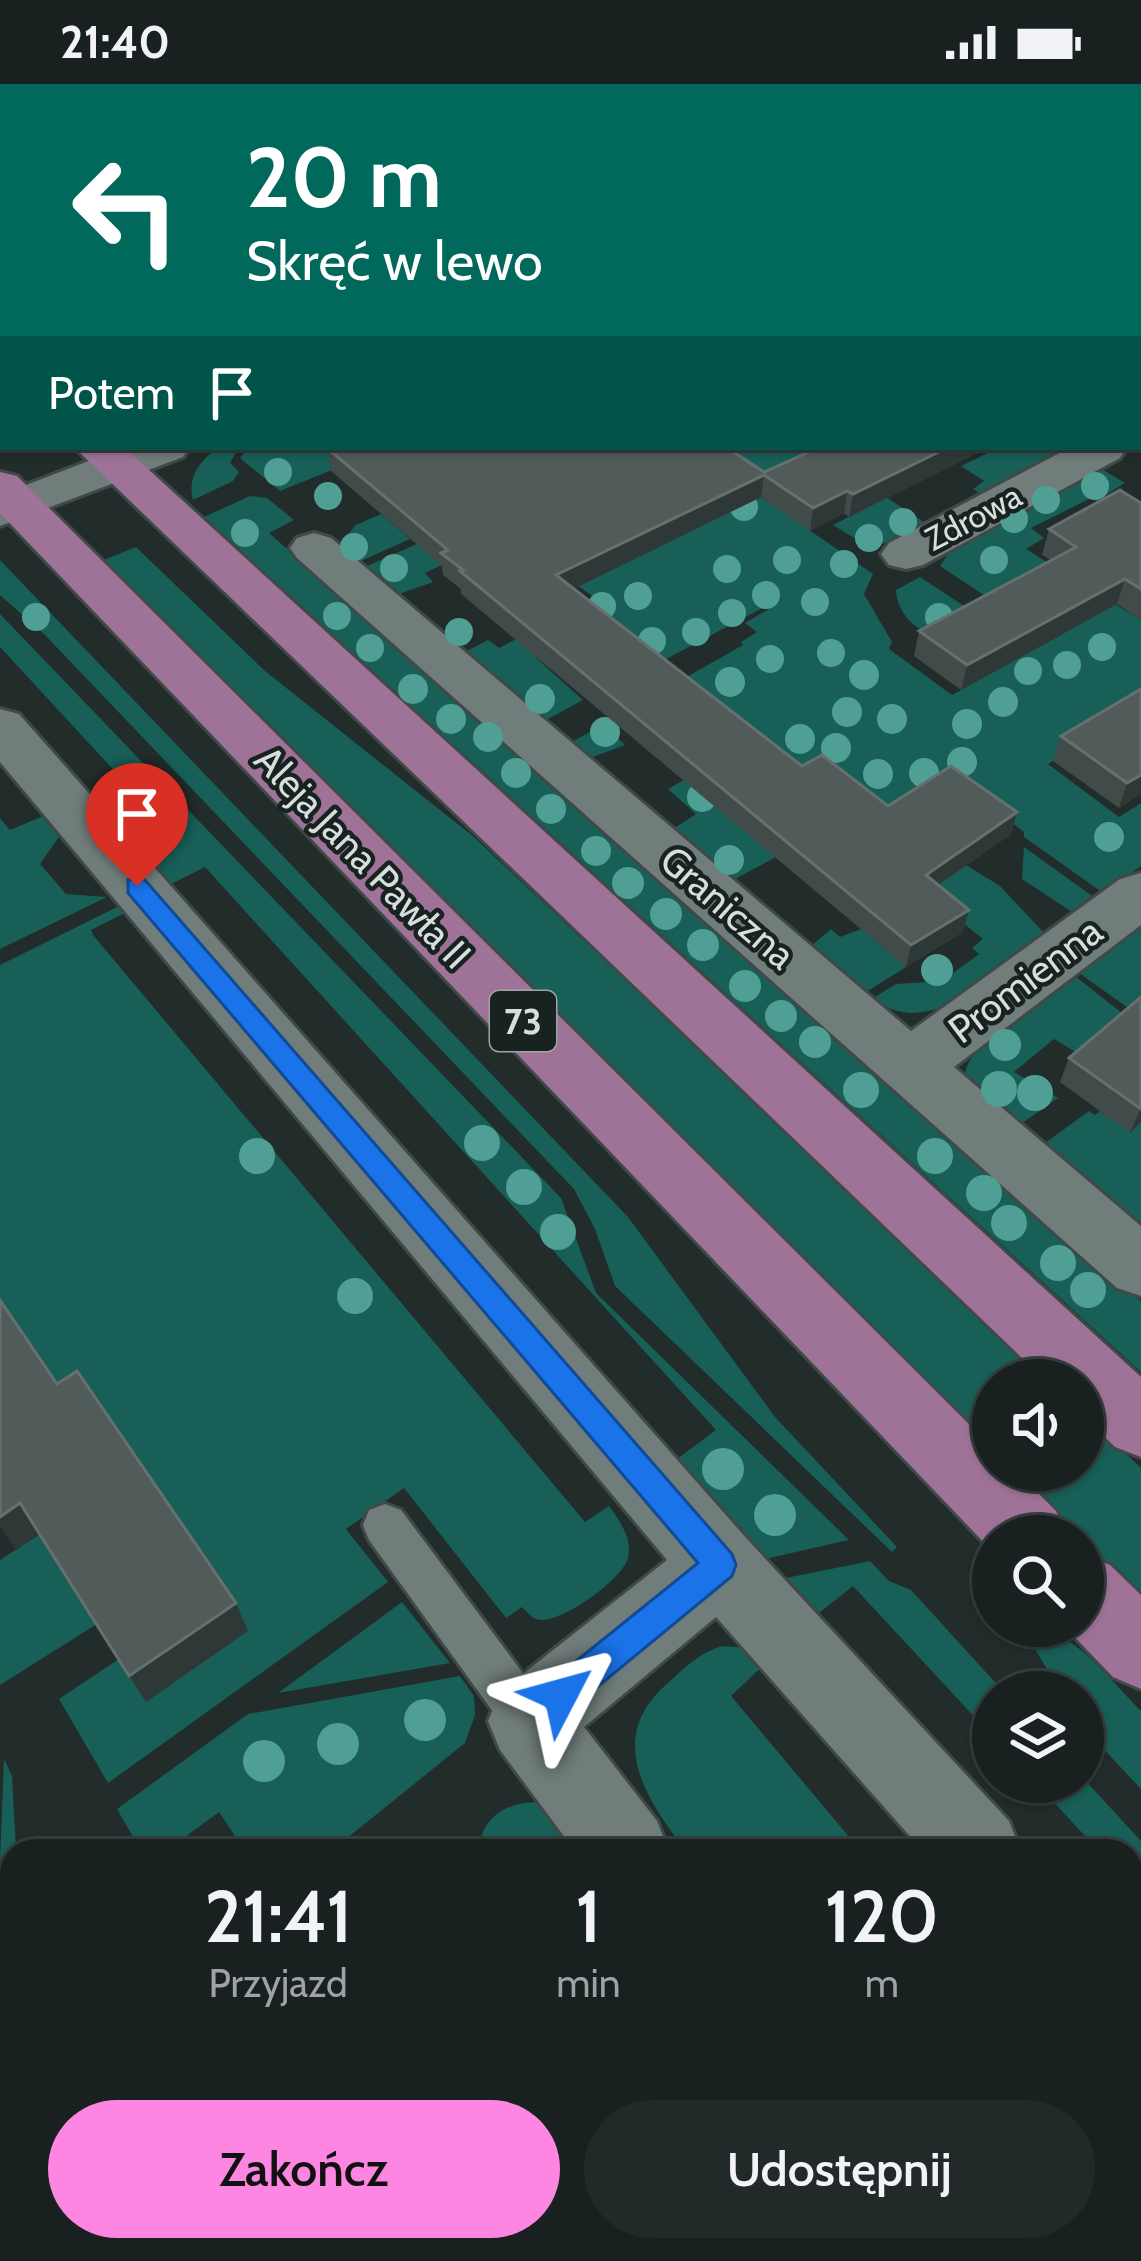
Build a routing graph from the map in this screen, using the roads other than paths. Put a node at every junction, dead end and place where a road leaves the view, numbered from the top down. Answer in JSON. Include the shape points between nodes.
{"nodes":[{"id":1,"x":149,"y":450,"type":"edge"},
{"id":2,"x":1098,"y":450,"type":"edge"},
{"id":3,"x":1109,"y":450,"type":"edge"},
{"id":4,"x":107,"y":457,"type":"edge"},
{"id":5,"x":1141,"y":469,"type":"edge"},
{"id":6,"x":6,"y":501,"type":"edge"},
{"id":7,"x":314,"y":548,"type":"dead end"},
{"id":8,"x":906,"y":554,"type":"dead end"},
{"id":9,"x":0,"y":727,"type":"edge"},
{"id":10,"x":1141,"y":894,"type":"edge"},
{"id":11,"x":909,"y":1066,"type":"junction"},
{"id":12,"x":1141,"y":1267,"type":"edge"},
{"id":13,"x":1141,"y":1424,"type":"edge"},
{"id":14,"x":1008,"y":1515,"type":"edge"},
{"id":15,"x":385,"y":1525,"type":"dead end"},
{"id":16,"x":720,"y":1565,"type":"junction"},
{"id":17,"x":1104,"y":1612,"type":"edge"},
{"id":18,"x":1141,"y":1650,"type":"edge"},
{"id":19,"x":529,"y":1721,"type":"junction"},
{"id":20,"x":618,"y":1839,"type":"edge"},
{"id":21,"x":968,"y":1839,"type":"edge"}],
"edges":[{"from":1,"to":4,"type":"street"},
{"from":2,"to":8,"type":"street","name":"Zdrowa"},
{"from":3,"to":5,"type":"street"},
{"from":4,"to":6,"type":"street"},
{"from":4,"to":13,"type":"main road"},
{"from":6,"to":14,"type":"main road","name":"Aleja Jana Pawła II","number":"73"},
{"from":7,"to":11,"type":"street","name":"Graniczna"},
{"from":9,"to":16,"type":"street"},
{"from":10,"to":11,"type":"street","name":"Promienna"},
{"from":11,"to":12,"type":"street","name":"Graniczna"},
{"from":15,"to":19,"type":"lane"},
{"from":16,"to":19,"type":"street"},
{"from":16,"to":21,"type":"street"},
{"from":17,"to":18,"type":"main road"},
{"from":19,"to":20,"type":"street"}]}
